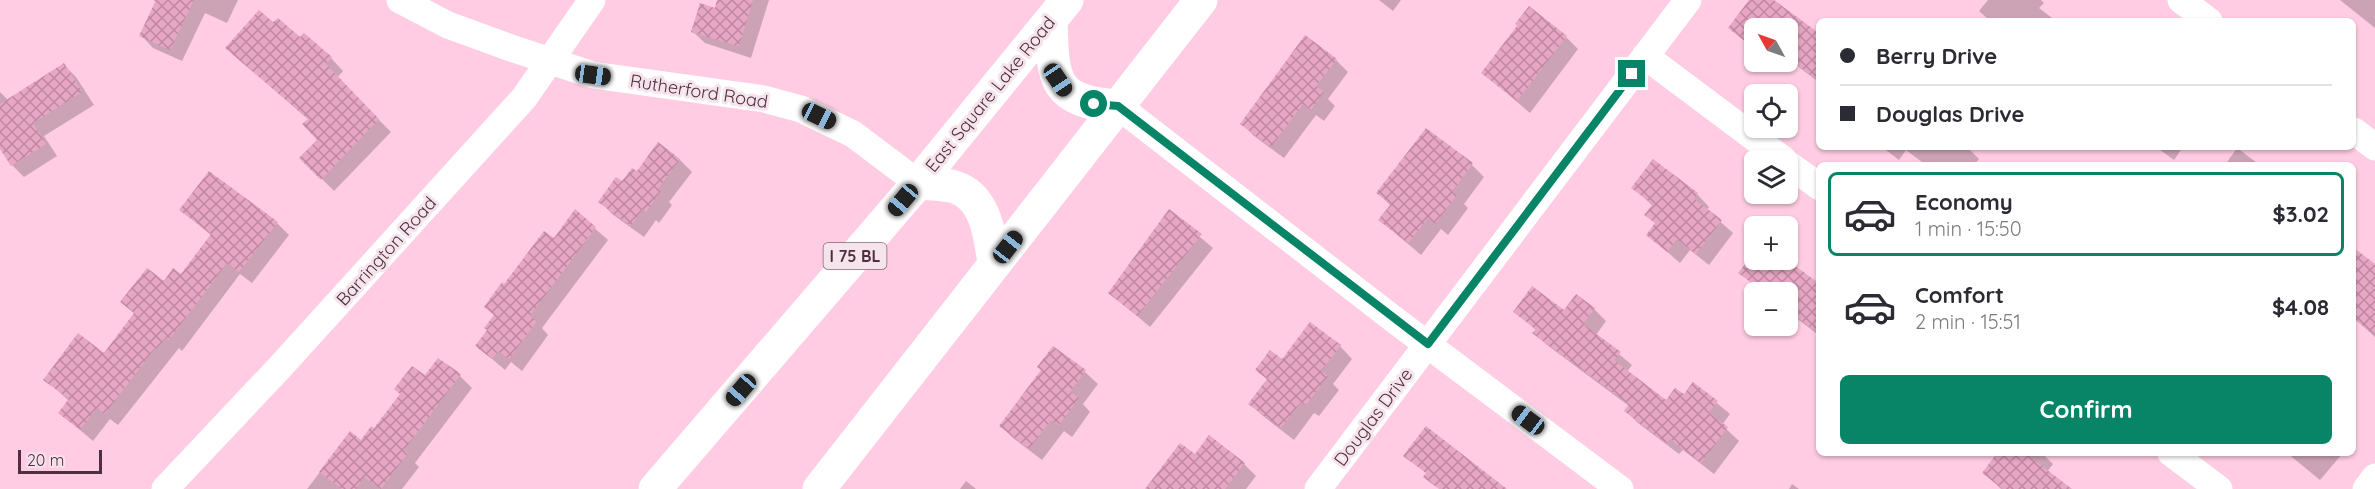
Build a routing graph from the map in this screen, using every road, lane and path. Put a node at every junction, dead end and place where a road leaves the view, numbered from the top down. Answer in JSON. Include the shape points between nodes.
{"nodes":[{"id":1,"x":400,"y":0,"type":"edge"},
{"id":2,"x":592,"y":0,"type":"edge"},
{"id":3,"x":1201,"y":0,"type":"edge"},
{"id":4,"x":1688,"y":0,"type":"edge"},
{"id":5,"x":2181,"y":0,"type":"edge"},
{"id":6,"x":1059,"y":10,"type":"edge"},
{"id":7,"x":2205,"y":18,"type":"edge"},
{"id":8,"x":1645,"y":56,"type":"junction"},
{"id":9,"x":550,"y":61,"type":"junction"},
{"id":10,"x":1118,"y":106,"type":"junction"},
{"id":11,"x":2356,"y":133,"type":"edge"},
{"id":12,"x":2375,"y":147,"type":"edge"},
{"id":13,"x":1771,"y":150,"type":"edge"},
{"id":14,"x":1798,"y":171,"type":"edge"},
{"id":15,"x":918,"y":183,"type":"junction"},
{"id":16,"x":1816,"y":184,"type":"edge"},
{"id":17,"x":994,"y":264,"type":"junction"},
{"id":18,"x":1428,"y":344,"type":"junction"},
{"id":19,"x":2175,"y":456,"type":"edge"},
{"id":20,"x":2375,"y":477,"type":"edge"},
{"id":21,"x":165,"y":489,"type":"edge"},
{"id":22,"x":655,"y":489,"type":"edge"},
{"id":23,"x":819,"y":489,"type":"edge"},
{"id":24,"x":1318,"y":489,"type":"edge"},
{"id":25,"x":1620,"y":489,"type":"edge"},
{"id":26,"x":2219,"y":489,"type":"edge"},
{"id":27,"x":2366,"y":489,"type":"edge"}],
"edges":[{"from":1,"to":9,"type":"street","name":"Rutherford Road","via":[[448,25]]},
{"from":2,"to":9,"type":"street","name":"Barrington Road"},
{"from":3,"to":10,"type":"highway"},
{"from":4,"to":8,"type":"street","name":"Douglas Drive"},
{"from":5,"to":7,"type":"street"},
{"from":6,"to":10,"type":"highway","via":[[1053,64],[1058,80],[1077,99]]},
{"from":6,"to":15,"type":"highway","name":"East Square Lake Road","number":"I 75 BL"},
{"from":8,"to":13,"type":"street"},
{"from":8,"to":18,"type":"street","name":"Douglas Drive"},
{"from":9,"to":15,"type":"street","name":"Rutherford Road","via":[[593,75],[764,99],[801,109],[853,134]]},
{"from":9,"to":21,"type":"street","name":"Barrington Road","via":[[525,98],[477,152]]},
{"from":10,"to":17,"type":"highway"},
{"from":10,"to":18,"type":"street"},
{"from":11,"to":12,"type":"street"},
{"from":14,"to":16,"type":"street"},
{"from":15,"to":17,"type":"highway","via":[[953,186],[977,203],[985,218]]},
{"from":15,"to":22,"type":"highway","name":"East Square Lake Road","number":"I 75 BL"},
{"from":17,"to":23,"type":"highway"},
{"from":18,"to":24,"type":"street","name":"Douglas Drive"},
{"from":18,"to":25,"type":"street"},
{"from":19,"to":26,"type":"street"},
{"from":20,"to":27,"type":"street"}]}
